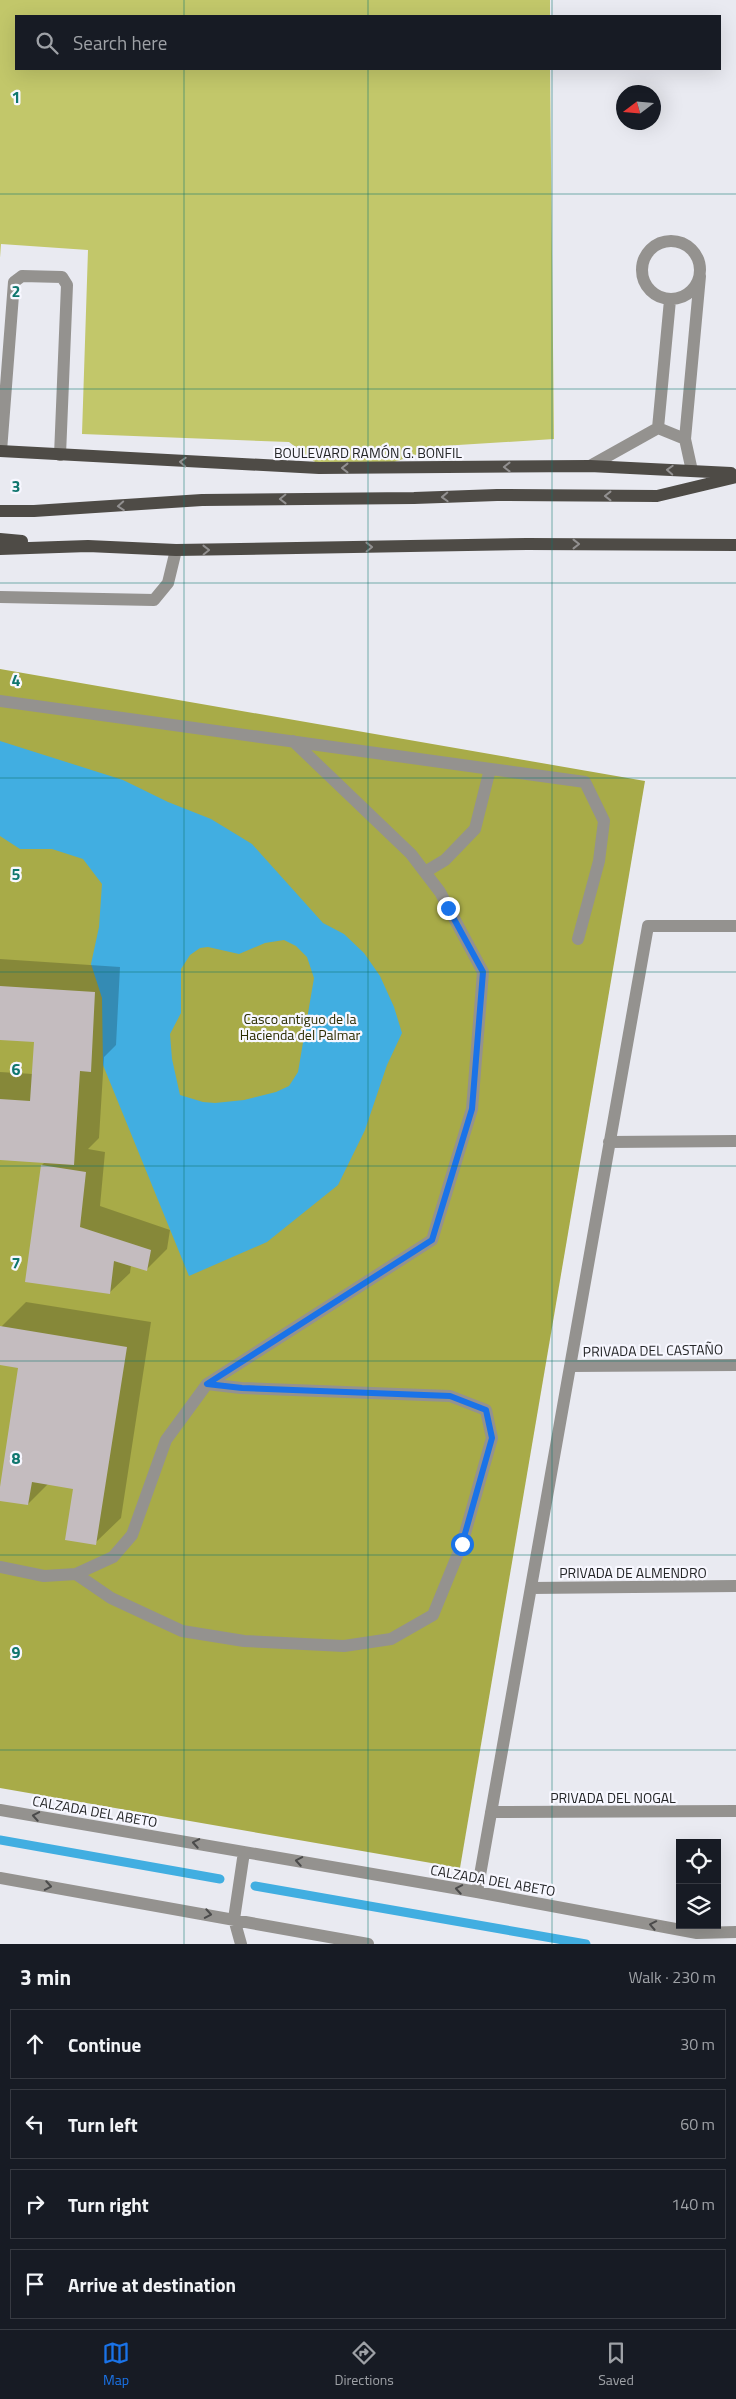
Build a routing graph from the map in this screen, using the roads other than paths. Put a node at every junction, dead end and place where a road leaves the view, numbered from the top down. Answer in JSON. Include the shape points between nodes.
{"nodes":[{"id":1,"x":700,"y":276,"type":"junction"},
{"id":2,"x":670,"y":300,"type":"junction"},
{"id":3,"x":658,"y":428,"type":"junction"},
{"id":4,"x":684,"y":439,"type":"junction"},
{"id":5,"x":0,"y":452,"type":"edge"},
{"id":6,"x":60,"y":455,"type":"junction"},
{"id":7,"x":590,"y":466,"type":"junction"},
{"id":8,"x":692,"y":471,"type":"junction"},
{"id":9,"x":736,"y":475,"type":"edge"},
{"id":10,"x":0,"y":511,"type":"edge"},
{"id":11,"x":0,"y":539,"type":"edge"},
{"id":12,"x":88,"y":546,"type":"junction"},
{"id":13,"x":735,"y":546,"type":"edge"},
{"id":14,"x":0,"y":549,"type":"edge"},
{"id":15,"x":176,"y":550,"type":"junction"},
{"id":16,"x":0,"y":597,"type":"edge"},
{"id":17,"x":0,"y":701,"type":"edge"},
{"id":18,"x":293,"y":741,"type":"junction"},
{"id":19,"x":490,"y":769,"type":"junction"},
{"id":20,"x":425,"y":872,"type":"junction"},
{"id":21,"x":736,"y":926,"type":"edge"},
{"id":22,"x":578,"y":939,"type":"dead end"},
{"id":23,"x":736,"y":1141,"type":"edge"},
{"id":24,"x":609,"y":1142,"type":"junction"},
{"id":25,"x":736,"y":1365,"type":"edge"},
{"id":26,"x":570,"y":1366,"type":"junction"},
{"id":27,"x":207,"y":1384,"type":"junction"},
{"id":28,"x":0,"y":1567,"type":"edge"},
{"id":29,"x":76,"y":1574,"type":"junction"},
{"id":30,"x":736,"y":1586,"type":"edge"},
{"id":31,"x":531,"y":1588,"type":"junction"},
{"id":32,"x":0,"y":1810,"type":"edge"},
{"id":33,"x":736,"y":1811,"type":"edge"},
{"id":34,"x":491,"y":1812,"type":"junction"},
{"id":35,"x":244,"y":1852,"type":"junction"},
{"id":36,"x":0,"y":1878,"type":"edge"},
{"id":37,"x":477,"y":1892,"type":"junction"},
{"id":38,"x":234,"y":1918,"type":"junction"},
{"id":39,"x":736,"y":1932,"type":"edge"},
{"id":40,"x":241,"y":1944,"type":"edge"},
{"id":41,"x":368,"y":1944,"type":"edge"}],
"edges":[{"from":1,"to":2,"type":"street","via":[[690,294]]},
{"from":1,"to":2,"type":"street","via":[[697,256],[681,243],[661,242],[645,255],[642,275],[651,293]]},
{"from":1,"to":4,"type":"street"},
{"from":2,"to":3,"type":"street"},
{"from":3,"to":4,"type":"street"},
{"from":3,"to":7,"type":"street"},
{"from":4,"to":8,"type":"street"},
{"from":5,"to":6,"type":"main road","name":"BOULEVARD RAMÓN G. BONFIL"},
{"from":5,"to":6,"type":"street","via":[[14,282],[22,276],[62,277],[67,285]]},
{"from":7,"to":6,"type":"main road","name":"BOULEVARD RAMÓN G. BONFIL","one_way":true,"via":[[319,468]]},
{"from":8,"to":7,"type":"main road","name":"BOULEVARD RAMÓN G. BONFIL","one_way":true},
{"from":8,"to":9,"type":"main road","name":"BOULEVARD RAMÓN G. BONFIL"},
{"from":9,"to":10,"type":"main road","one_way":true,"via":[[656,496],[497,494],[202,500],[34,512]]},
{"from":11,"to":12,"type":"main road"},
{"from":12,"to":14,"type":"main road"},
{"from":12,"to":15,"type":"main road"},
{"from":15,"to":13,"type":"main road","one_way":true,"via":[[527,544]]},
{"from":15,"to":16,"type":"street","via":[[168,582],[154,600]]},
{"from":17,"to":18,"type":"street"},
{"from":18,"to":19,"type":"street"},
{"from":18,"to":20,"type":"street","via":[[411,854]]},
{"from":19,"to":20,"type":"street","via":[[475,828],[445,860]]},
{"from":19,"to":22,"type":"street","via":[[585,782],[604,821],[599,861]]},
{"from":20,"to":27,"type":"street","via":[[440,892],[483,972],[472,1109],[432,1240]]},
{"from":21,"to":24,"type":"street","via":[[648,926]]},
{"from":23,"to":24,"type":"street"},
{"from":24,"to":26,"type":"street"},
{"from":25,"to":26,"type":"street","name":"PRIVADA DEL CASTAÑO"},
{"from":26,"to":31,"type":"street"},
{"from":27,"to":29,"type":"street","via":[[166,1440],[132,1535],[113,1557]]},
{"from":27,"to":29,"type":"street","via":[[450,1396],[486,1410],[492,1438],[462,1544],[433,1615],[391,1640],[344,1646],[244,1641],[182,1631],[111,1598]]},
{"from":28,"to":29,"type":"street","via":[[44,1576]]},
{"from":30,"to":31,"type":"street","name":"PRIVADA DE ALMENDRO"},
{"from":31,"to":34,"type":"street"},
{"from":35,"to":32,"type":"street","name":"CALZADA DEL ABETO","one_way":true},
{"from":33,"to":34,"type":"street","name":"PRIVADA DEL NOGAL"},
{"from":34,"to":37,"type":"street"},
{"from":37,"to":35,"type":"street","name":"CALZADA DEL ABETO","one_way":true},
{"from":35,"to":38,"type":"street"},
{"from":36,"to":38,"type":"street","one_way":true},
{"from":39,"to":37,"type":"street","name":"CALZADA DEL ABETO","one_way":true,"via":[[697,1933]]},
{"from":38,"to":40,"type":"street"},
{"from":38,"to":41,"type":"street"}]}
